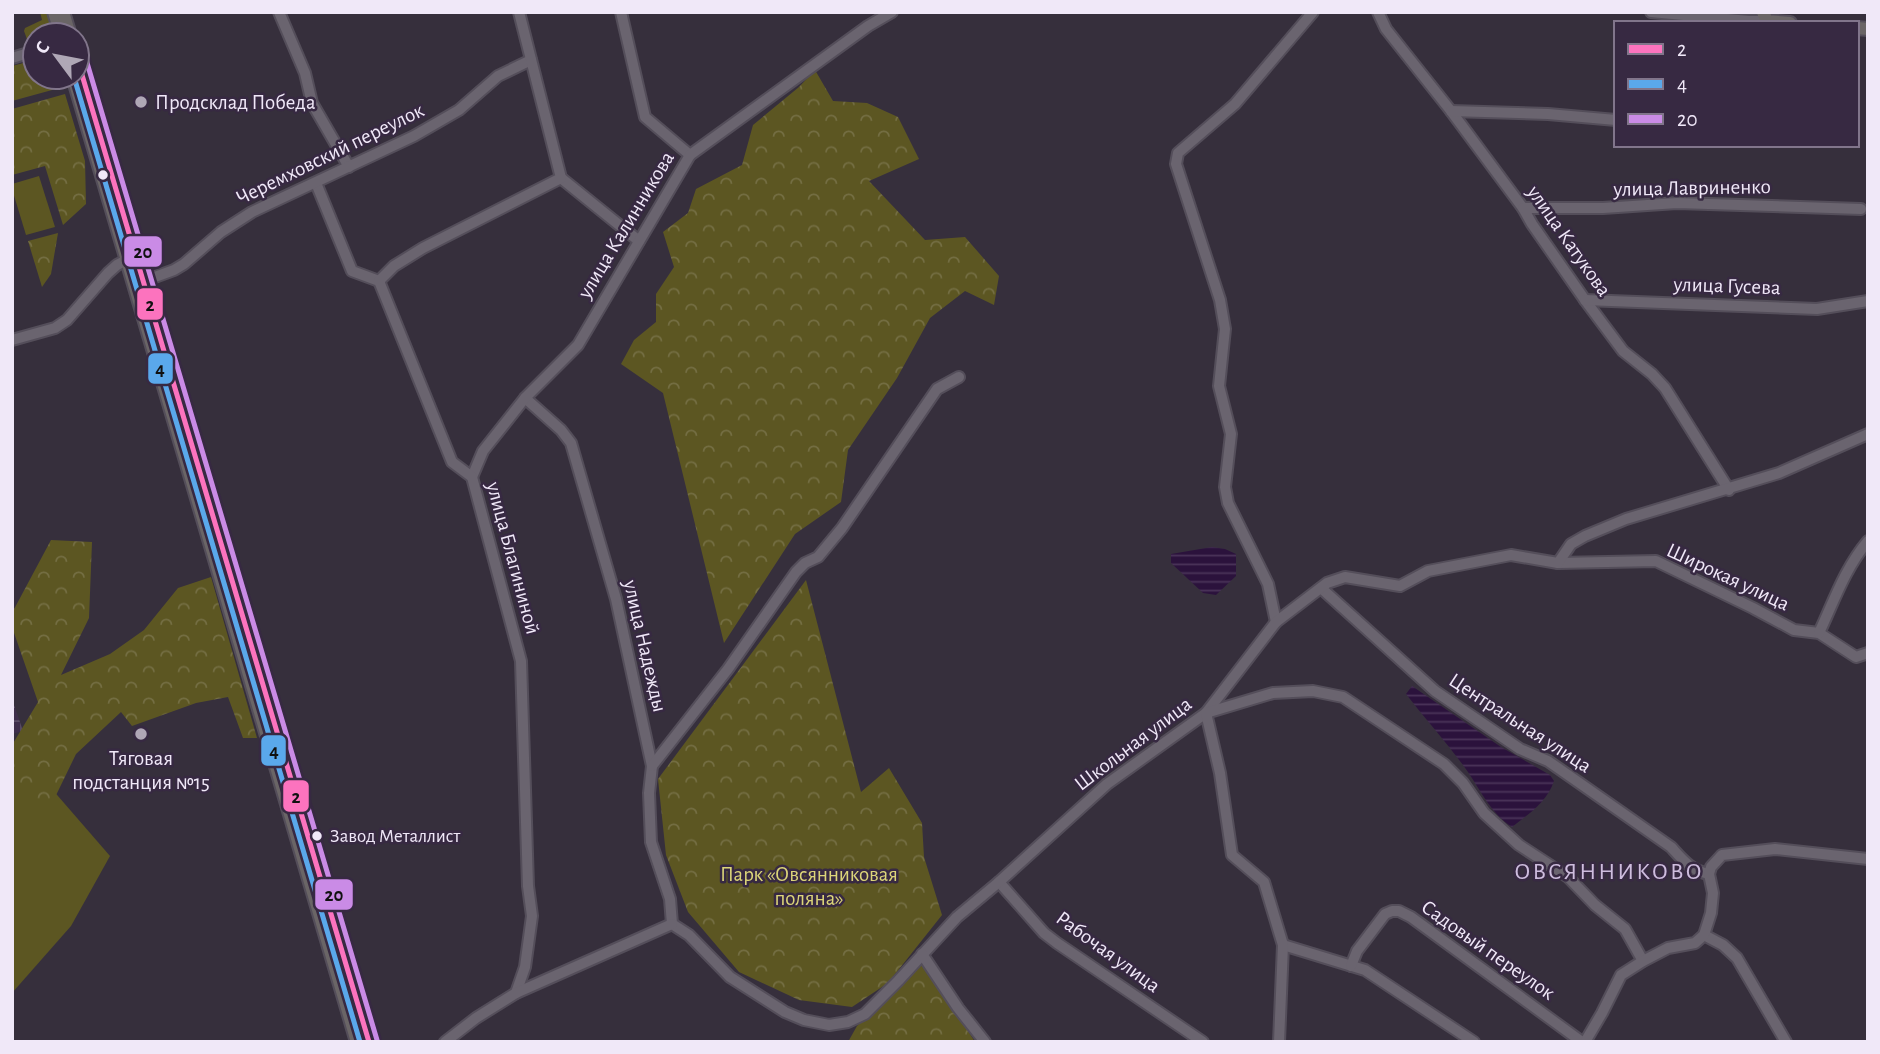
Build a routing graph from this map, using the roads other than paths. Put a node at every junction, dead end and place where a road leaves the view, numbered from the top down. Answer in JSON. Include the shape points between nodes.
{"nodes":[{"id":1,"x":279,"y":12,"type":"edge"},
{"id":2,"x":519,"y":12,"type":"edge"},
{"id":3,"x":621,"y":12,"type":"edge"},
{"id":4,"x":892,"y":12,"type":"edge"},
{"id":5,"x":1313,"y":12,"type":"edge"},
{"id":6,"x":1378,"y":12,"type":"edge"},
{"id":7,"x":1651,"y":12,"type":"edge"},
{"id":8,"x":1765,"y":17,"type":"edge"},
{"id":9,"x":531,"y":60,"type":"junction"},
{"id":10,"x":78,"y":91,"type":"edge"},
{"id":11,"x":86,"y":91,"type":"edge"},
{"id":12,"x":1451,"y":111,"type":"junction"},
{"id":13,"x":1614,"y":120,"type":"edge"},
{"id":14,"x":690,"y":155,"type":"junction"},
{"id":15,"x":349,"y":167,"type":"junction"},
{"id":16,"x":561,"y":178,"type":"junction"},
{"id":17,"x":316,"y":183,"type":"junction"},
{"id":18,"x":1523,"y":208,"type":"junction"},
{"id":19,"x":1861,"y":209,"type":"dead end"},
{"id":20,"x":639,"y":241,"type":"junction"},
{"id":21,"x":132,"y":257,"type":"junction"},
{"id":22,"x":144,"y":281,"type":"junction"},
{"id":23,"x":379,"y":281,"type":"junction"},
{"id":24,"x":1585,"y":300,"type":"junction"},
{"id":25,"x":1868,"y":301,"type":"edge"},
{"id":26,"x":12,"y":340,"type":"edge"},
{"id":27,"x":959,"y":377,"type":"dead end"},
{"id":28,"x":525,"y":398,"type":"junction"},
{"id":29,"x":1868,"y":434,"type":"edge"},
{"id":30,"x":472,"y":477,"type":"junction"},
{"id":31,"x":1729,"y":489,"type":"junction"},
{"id":32,"x":1868,"y":541,"type":"edge"},
{"id":33,"x":1558,"y":563,"type":"junction"},
{"id":34,"x":1321,"y":588,"type":"junction"},
{"id":35,"x":1276,"y":622,"type":"junction"},
{"id":36,"x":1819,"y":633,"type":"junction"},
{"id":37,"x":1868,"y":653,"type":"edge"},
{"id":38,"x":1206,"y":713,"type":"junction"},
{"id":39,"x":652,"y":765,"type":"junction"},
{"id":40,"x":1868,"y":859,"type":"edge"},
{"id":41,"x":1709,"y":874,"type":"junction"},
{"id":42,"x":999,"y":882,"type":"junction"},
{"id":43,"x":672,"y":924,"type":"junction"},
{"id":44,"x":1704,"y":935,"type":"junction"},
{"id":45,"x":1283,"y":945,"type":"junction"},
{"id":46,"x":922,"y":954,"type":"junction"},
{"id":47,"x":1643,"y":961,"type":"junction"},
{"id":48,"x":1351,"y":966,"type":"junction"},
{"id":49,"x":516,"y":993,"type":"junction"},
{"id":50,"x":357,"y":1042,"type":"edge"},
{"id":51,"x":369,"y":1042,"type":"edge"},
{"id":52,"x":445,"y":1042,"type":"edge"},
{"id":53,"x":985,"y":1042,"type":"edge"},
{"id":54,"x":1203,"y":1042,"type":"edge"},
{"id":55,"x":1279,"y":1042,"type":"edge"},
{"id":56,"x":1474,"y":1042,"type":"edge"},
{"id":57,"x":1584,"y":1042,"type":"edge"},
{"id":58,"x":1786,"y":1042,"type":"edge"}],
"edges":[{"from":1,"to":15,"type":"street","via":[[305,73],[312,103]]},
{"from":2,"to":9,"type":"street"},
{"from":3,"to":14,"type":"street","via":[[645,117]]},
{"from":4,"to":14,"type":"street","name":"улица Калинникова"},
{"from":5,"to":35,"type":"street","via":[[1235,104],[1178,153],[1176,164],[1225,329],[1219,386],[1231,434],[1225,487],[1228,503],[1268,584]]},
{"from":6,"to":12,"type":"street","name":"улица Катукова","via":[[1386,29]]},
{"from":7,"to":8,"type":"street","via":[[1749,21]]},
{"from":9,"to":15,"type":"street","name":"Черемховский переулок","via":[[498,76],[460,110]]},
{"from":9,"to":16,"type":"street"},
{"from":10,"to":21,"type":"main road"},
{"from":11,"to":21,"type":"main road"},
{"from":12,"to":13,"type":"street"},
{"from":12,"to":18,"type":"street","name":"улица Катукова"},
{"from":14,"to":20,"type":"street","name":"улица Калинникова"},
{"from":15,"to":17,"type":"street","name":"Черемховский переулок"},
{"from":16,"to":20,"type":"street"},
{"from":16,"to":23,"type":"street","via":[[423,248]]},
{"from":17,"to":22,"type":"street","name":"Черемховский переулок","via":[[252,212],[184,264]]},
{"from":17,"to":23,"type":"street","via":[[352,271]]},
{"from":18,"to":19,"type":"street","name":"улица Лавриненко","via":[[1677,203]]},
{"from":18,"to":24,"type":"street","name":"улица Катукова"},
{"from":20,"to":28,"type":"street","name":"улица Калинникова","via":[[578,345]]},
{"from":21,"to":22,"type":"main road"},
{"from":21,"to":26,"type":"street","via":[[108,273],[67,320]]},
{"from":21,"to":50,"type":"main road"},
{"from":22,"to":51,"type":"main road"},
{"from":23,"to":30,"type":"street","name":"улица Благининой","via":[[452,462]]},
{"from":24,"to":25,"type":"street","name":"улица Гусева","via":[[1817,309]]},
{"from":24,"to":31,"type":"street","name":"улица Катукова","via":[[1623,351],[1665,388]]},
{"from":27,"to":39,"type":"street","via":[[937,389],[842,528],[818,557],[796,572],[728,669]]},
{"from":28,"to":30,"type":"street","name":"улица Калинникова","via":[[483,451]]},
{"from":28,"to":39,"type":"street","name":"улица Надежды","via":[[571,443],[616,599]]},
{"from":29,"to":31,"type":"street","via":[[1779,473]]},
{"from":30,"to":49,"type":"street","name":"улица Благининой","via":[[521,661],[532,916],[525,967]]},
{"from":31,"to":33,"type":"street","via":[[1584,536],[1571,544]]},
{"from":32,"to":36,"type":"street","via":[[1847,572]]},
{"from":33,"to":34,"type":"street","name":"Широкая улица","via":[[1511,555],[1428,571],[1400,586],[1345,577]]},
{"from":33,"to":36,"type":"street","name":"Широкая улица","via":[[1656,561],[1794,630]]},
{"from":34,"to":35,"type":"street","name":"Школьная улица"},
{"from":34,"to":41,"type":"street","name":"Центральная улица","via":[[1435,691],[1520,749],[1548,761],[1671,847],[1699,873]]},
{"from":35,"to":38,"type":"street","name":"Школьная улица"},
{"from":36,"to":37,"type":"street","via":[[1856,657]]},
{"from":38,"to":42,"type":"street","name":"Школьная улица","via":[[1107,784]]},
{"from":38,"to":45,"type":"street","via":[[1232,855],[1264,881]]},
{"from":38,"to":47,"type":"street","via":[[1273,693],[1313,691],[1343,697],[1444,764],[1484,813],[1518,845],[1568,877],[1625,929]]},
{"from":39,"to":43,"type":"street","name":"улица Надежды","via":[[651,842],[670,899]]},
{"from":40,"to":41,"type":"street","via":[[1775,849],[1752,851],[1722,855]]},
{"from":41,"to":44,"type":"street","via":[[1713,893]]},
{"from":42,"to":46,"type":"street","name":"Школьная улица"},
{"from":42,"to":54,"type":"street","name":"Рабочая улица","via":[[1044,933]]},
{"from":43,"to":46,"type":"street","name":"Школьная улица","via":[[742,986],[785,1012],[829,1026],[865,1014]]},
{"from":43,"to":49,"type":"street"},
{"from":44,"to":47,"type":"street","via":[[1695,943],[1668,948]]},
{"from":44,"to":58,"type":"street","via":[[1737,958]]},
{"from":45,"to":48,"type":"street"},
{"from":45,"to":55,"type":"street"},
{"from":46,"to":53,"type":"street"},
{"from":47,"to":57,"type":"street","via":[[1621,975]]},
{"from":48,"to":56,"type":"street","via":[[1365,970]]},
{"from":48,"to":57,"type":"street","name":"Садовый переулок","via":[[1385,914],[1399,911]]},
{"from":49,"to":52,"type":"street"}]}
